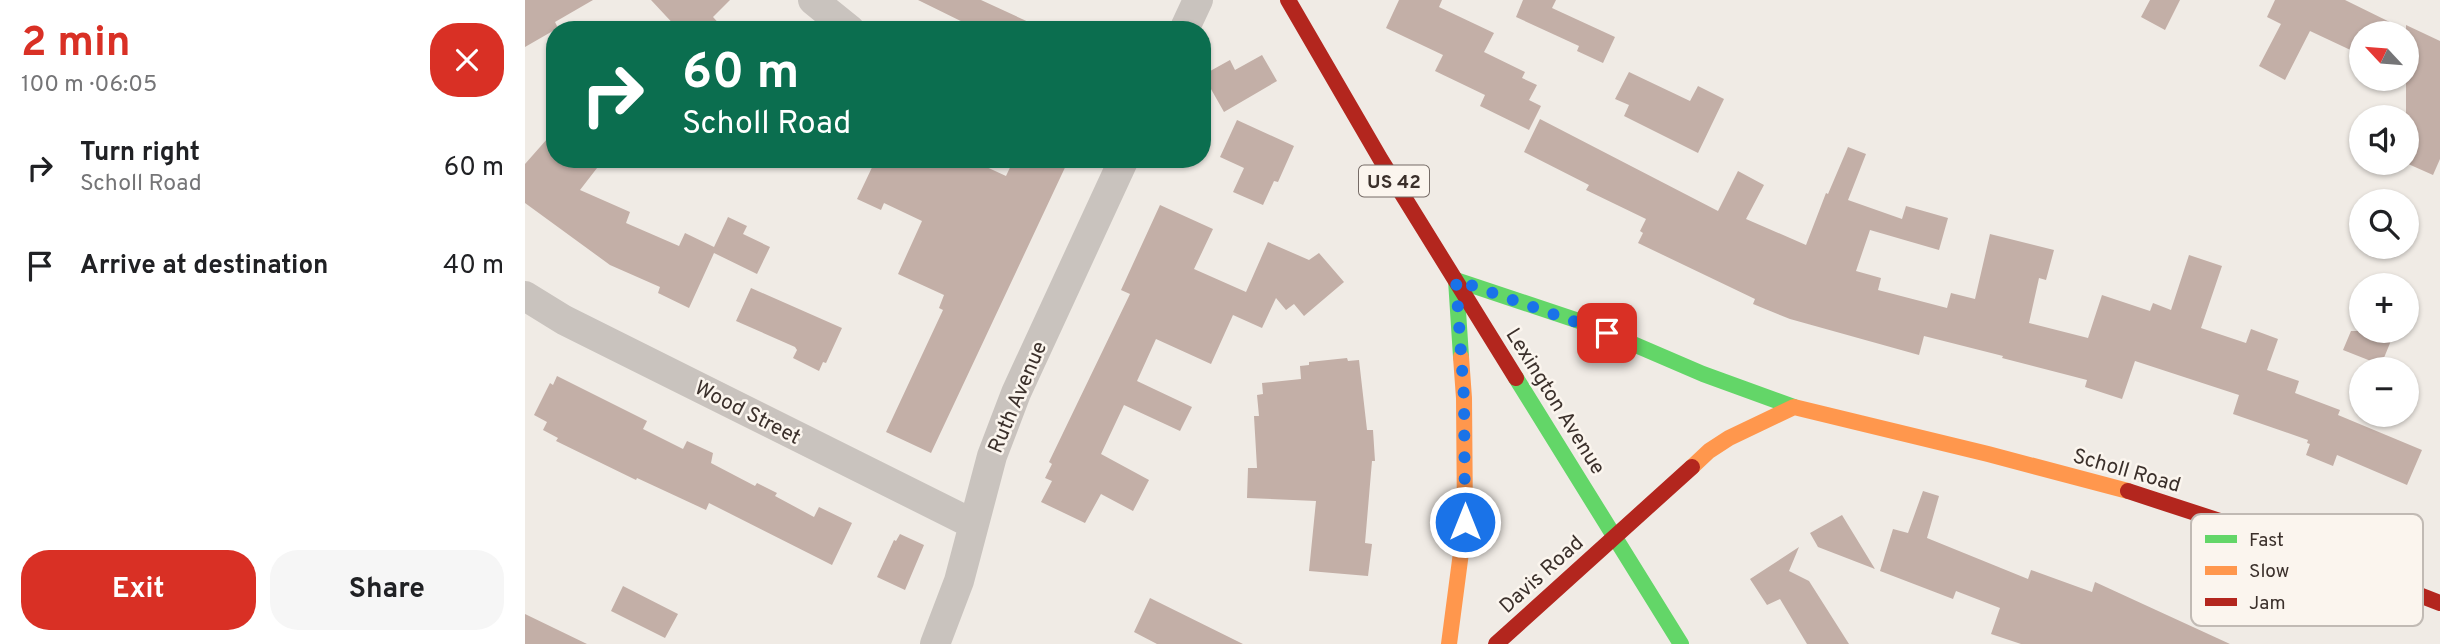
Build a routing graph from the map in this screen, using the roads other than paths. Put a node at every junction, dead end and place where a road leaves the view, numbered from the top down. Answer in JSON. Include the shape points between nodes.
{"nodes":[{"id":1,"x":813,"y":0,"type":"edge"},
{"id":2,"x":1198,"y":0,"type":"edge"},
{"id":3,"x":1288,"y":0,"type":"edge"},
{"id":4,"x":839,"y":21,"type":"edge"},
{"id":5,"x":1188,"y":21,"type":"edge"},
{"id":6,"x":1120,"y":168,"type":"edge"},
{"id":7,"x":1456,"y":280,"type":"junction"},
{"id":8,"x":525,"y":296,"type":"edge"},
{"id":9,"x":1794,"y":407,"type":"junction"},
{"id":10,"x":2202,"y":514,"type":"edge"},
{"id":11,"x":974,"y":524,"type":"junction"},
{"id":12,"x":1615,"y":535,"type":"junction"},
{"id":13,"x":2423,"y":596,"type":"edge"},
{"id":14,"x":2440,"y":603,"type":"edge"},
{"id":15,"x":935,"y":644,"type":"edge"},
{"id":16,"x":1449,"y":644,"type":"edge"},
{"id":17,"x":1496,"y":644,"type":"edge"},
{"id":18,"x":1681,"y":644,"type":"edge"}],
"edges":[{"from":1,"to":4,"type":"street"},
{"from":2,"to":5,"type":"street"},
{"from":3,"to":7,"type":"street","name":"Lexington Avenue","number":"US 42"},
{"from":6,"to":11,"type":"street","name":"Ruth Avenue","via":[[1016,393],[992,456]]},
{"from":7,"to":9,"type":"street","name":"Scholl Road","via":[[1582,322]]},
{"from":7,"to":12,"type":"street","name":"Lexington Avenue","number":"US 42"},
{"from":7,"to":16,"type":"street","via":[[1464,398],[1465,522]]},
{"from":8,"to":11,"type":"street","name":"Wood Street","via":[[564,320]]},
{"from":9,"to":10,"type":"street","name":"Scholl Road","via":[[1991,454]]},
{"from":9,"to":12,"type":"street","via":[[1739,431],[1709,452]]},
{"from":11,"to":15,"type":"street","name":"Ruth Avenue","via":[[960,581]]},
{"from":12,"to":17,"type":"street","name":"Davis Road"},
{"from":12,"to":18,"type":"street","name":"Lexington Avenue","number":"US 42"},
{"from":13,"to":14,"type":"street","name":"Scholl Road"}]}
